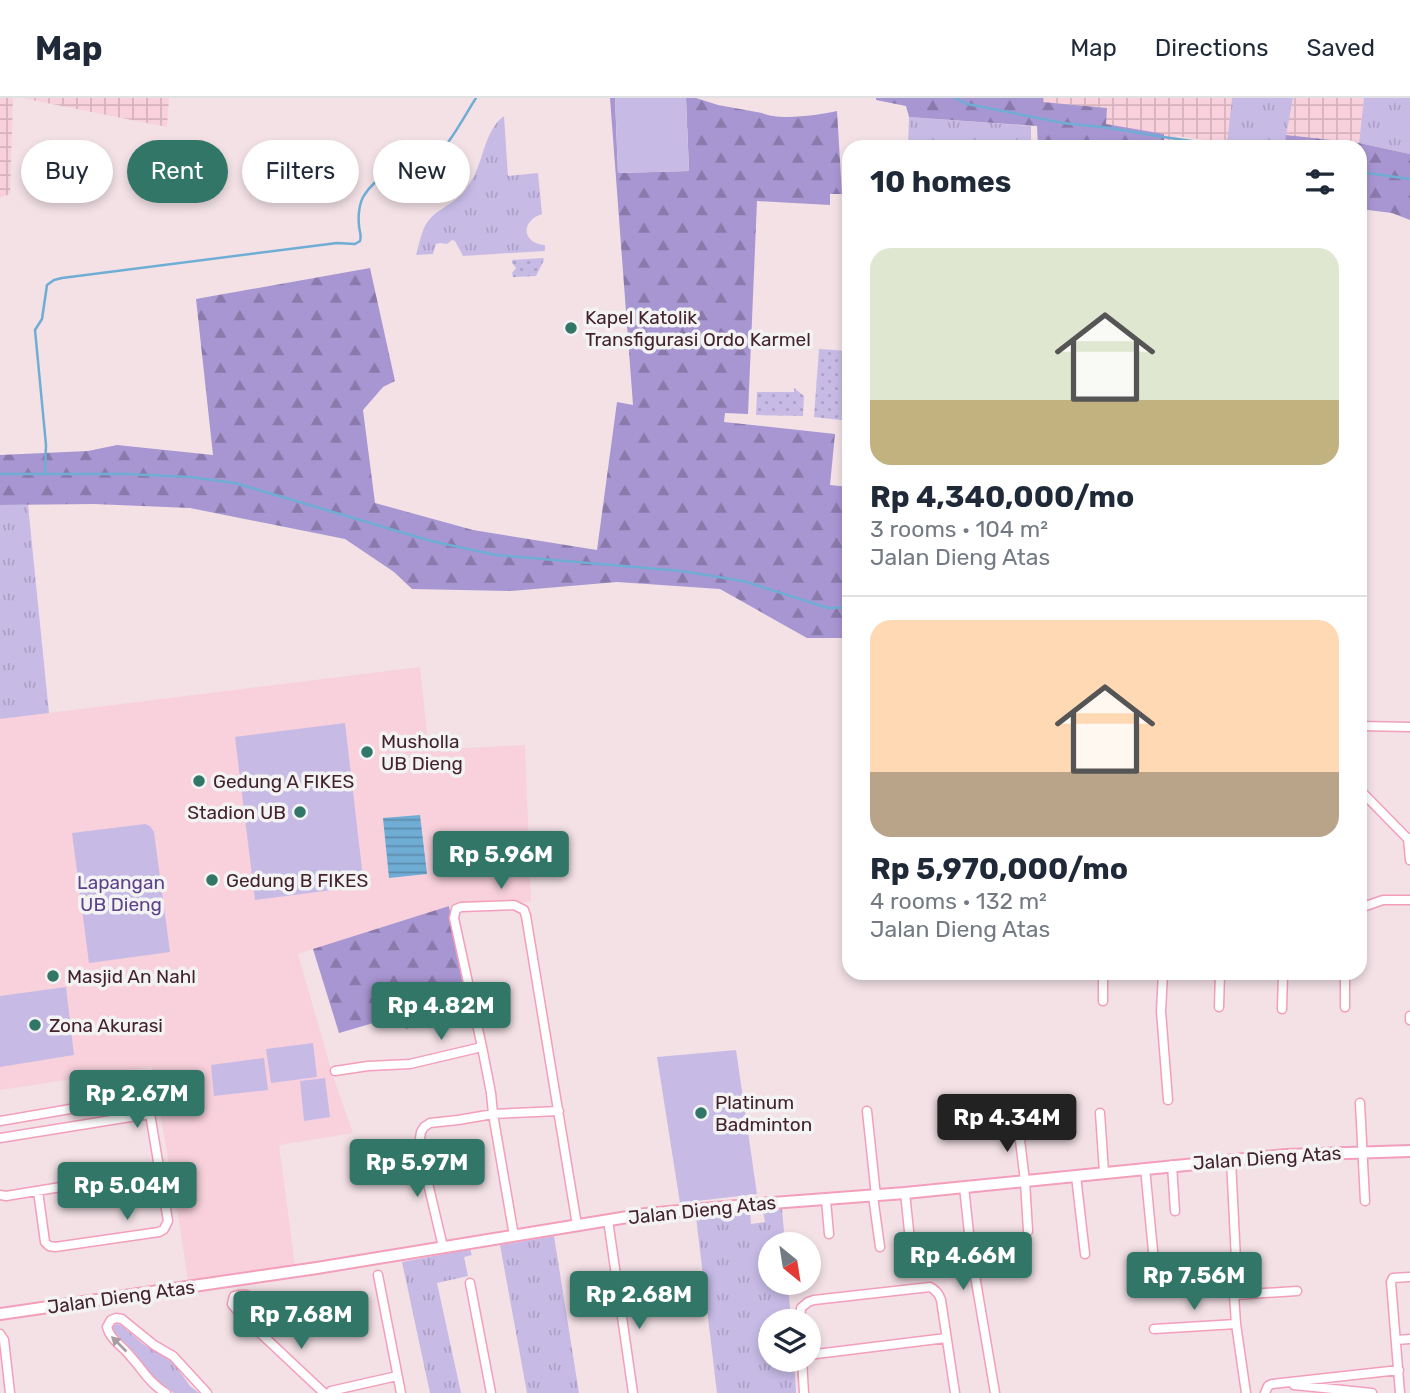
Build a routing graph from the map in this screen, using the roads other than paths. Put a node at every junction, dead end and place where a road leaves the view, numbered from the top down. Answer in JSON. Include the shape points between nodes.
{"nodes":[{"id":1,"x":1367,"y":726,"type":"edge"},
{"id":2,"x":1410,"y":727,"type":"edge"},
{"id":3,"x":1367,"y":797,"type":"edge"},
{"id":4,"x":1409,"y":839,"type":"edge"},
{"id":5,"x":1410,"y":860,"type":"edge"},
{"id":6,"x":1410,"y":900,"type":"edge"},
{"id":7,"x":1367,"y":906,"type":"edge"},
{"id":8,"x":1102,"y":980,"type":"edge"},
{"id":9,"x":1163,"y":980,"type":"edge"},
{"id":10,"x":1220,"y":980,"type":"edge"},
{"id":11,"x":1283,"y":980,"type":"edge"},
{"id":12,"x":1345,"y":980,"type":"edge"},
{"id":13,"x":1103,"y":1001,"type":"dead end"},
{"id":14,"x":1219,"y":1007,"type":"dead end"},
{"id":15,"x":1345,"y":1007,"type":"dead end"},
{"id":16,"x":1282,"y":1009,"type":"dead end"},
{"id":17,"x":482,"y":1046,"type":"junction"},
{"id":18,"x":335,"y":1071,"type":"dead end"},
{"id":19,"x":145,"y":1084,"type":"dead end"},
{"id":20,"x":146,"y":1096,"type":"junction"},
{"id":21,"x":1168,"y":1100,"type":"dead end"},
{"id":22,"x":1360,"y":1103,"type":"dead end"},
{"id":23,"x":559,"y":1111,"type":"junction"},
{"id":24,"x":867,"y":1111,"type":"dead end"},
{"id":25,"x":1100,"y":1113,"type":"dead end"},
{"id":26,"x":149,"y":1114,"type":"junction"},
{"id":27,"x":493,"y":1114,"type":"junction"},
{"id":28,"x":0,"y":1121,"type":"edge"},
{"id":29,"x":1018,"y":1124,"type":"dead end"},
{"id":30,"x":0,"y":1138,"type":"edge"},
{"id":31,"x":1363,"y":1151,"type":"junction"},
{"id":32,"x":1410,"y":1151,"type":"edge"},
{"id":33,"x":1231,"y":1160,"type":"junction"},
{"id":34,"x":1172,"y":1165,"type":"junction"},
{"id":35,"x":1145,"y":1168,"type":"junction"},
{"id":36,"x":159,"y":1171,"type":"junction"},
{"id":37,"x":1104,"y":1172,"type":"junction"},
{"id":38,"x":1076,"y":1176,"type":"junction"},
{"id":39,"x":1025,"y":1181,"type":"junction"},
{"id":40,"x":964,"y":1187,"type":"junction"},
{"id":41,"x":37,"y":1191,"type":"junction"},
{"id":42,"x":905,"y":1194,"type":"junction"},
{"id":43,"x":0,"y":1195,"type":"edge"},
{"id":44,"x":874,"y":1196,"type":"junction"},
{"id":45,"x":826,"y":1200,"type":"junction"},
{"id":46,"x":1365,"y":1201,"type":"dead end"},
{"id":47,"x":1175,"y":1210,"type":"dead end"},
{"id":48,"x":608,"y":1220,"type":"junction"},
{"id":49,"x":577,"y":1225,"type":"junction"},
{"id":50,"x":1028,"y":1231,"type":"dead end"},
{"id":51,"x":829,"y":1234,"type":"dead end"},
{"id":52,"x":514,"y":1236,"type":"junction"},
{"id":53,"x":443,"y":1247,"type":"junction"},
{"id":54,"x":880,"y":1247,"type":"dead end"},
{"id":55,"x":911,"y":1250,"type":"dead end"},
{"id":56,"x":1153,"y":1251,"type":"dead end"},
{"id":57,"x":1085,"y":1254,"type":"dead end"},
{"id":58,"x":378,"y":1275,"type":"dead end"},
{"id":59,"x":1410,"y":1277,"type":"edge"},
{"id":60,"x":470,"y":1283,"type":"dead end"},
{"id":61,"x":1297,"y":1291,"type":"dead end"},
{"id":62,"x":1234,"y":1295,"type":"junction"},
{"id":63,"x":801,"y":1309,"type":"edge"},
{"id":64,"x":0,"y":1314,"type":"edge"},
{"id":65,"x":1236,"y":1324,"type":"junction"},
{"id":66,"x":1154,"y":1329,"type":"dead end"},
{"id":67,"x":258,"y":1330,"type":"dead end"},
{"id":68,"x":0,"y":1334,"type":"edge"},
{"id":69,"x":946,"y":1338,"type":"junction"},
{"id":70,"x":1410,"y":1339,"type":"edge"},
{"id":71,"x":1397,"y":1340,"type":"junction"},
{"id":72,"x":821,"y":1354,"type":"edge"},
{"id":73,"x":1399,"y":1370,"type":"junction"},
{"id":74,"x":803,"y":1372,"type":"edge"},
{"id":75,"x":397,"y":1376,"type":"junction"},
{"id":76,"x":1278,"y":1384,"type":"junction"},
{"id":77,"x":10,"y":1393,"type":"edge"},
{"id":78,"x":166,"y":1393,"type":"edge"},
{"id":79,"x":207,"y":1393,"type":"edge"},
{"id":80,"x":326,"y":1393,"type":"edge"},
{"id":81,"x":401,"y":1393,"type":"edge"},
{"id":82,"x":491,"y":1393,"type":"edge"},
{"id":83,"x":633,"y":1393,"type":"edge"},
{"id":84,"x":804,"y":1393,"type":"edge"},
{"id":85,"x":955,"y":1393,"type":"edge"},
{"id":86,"x":995,"y":1393,"type":"edge"},
{"id":87,"x":1245,"y":1393,"type":"edge"},
{"id":88,"x":1265,"y":1393,"type":"edge"},
{"id":89,"x":1372,"y":1393,"type":"edge"},
{"id":90,"x":1400,"y":1393,"type":"edge"}],
"edges":[{"from":1,"to":2,"type":"street"},
{"from":3,"to":4,"type":"street"},
{"from":4,"to":5,"type":"street"},
{"from":6,"to":7,"type":"street"},
{"from":8,"to":13,"type":"street"},
{"from":9,"to":21,"type":"street"},
{"from":10,"to":14,"type":"street"},
{"from":11,"to":16,"type":"street"},
{"from":12,"to":15,"type":"street"},
{"from":17,"to":18,"type":"street","via":[[410,1064]]},
{"from":17,"to":23,"type":"street","via":[[454,913],[461,907],[514,905],[526,916]]},
{"from":17,"to":27,"type":"street"},
{"from":19,"to":20,"type":"street"},
{"from":20,"to":26,"type":"street"},
{"from":20,"to":28,"type":"street"},
{"from":22,"to":31,"type":"street"},
{"from":23,"to":27,"type":"street"},
{"from":23,"to":49,"type":"street"},
{"from":24,"to":44,"type":"street"},
{"from":25,"to":37,"type":"street"},
{"from":26,"to":30,"type":"street"},
{"from":26,"to":36,"type":"street"},
{"from":27,"to":52,"type":"street"},
{"from":27,"to":53,"type":"street","via":[[429,1123],[421,1132],[419,1145]]},
{"from":29,"to":39,"type":"street"},
{"from":31,"to":32,"type":"street","name":"Jalan Dieng Atas"},
{"from":31,"to":33,"type":"street","name":"Jalan Dieng Atas"},
{"from":31,"to":46,"type":"street"},
{"from":33,"to":34,"type":"street","name":"Jalan Dieng Atas"},
{"from":33,"to":62,"type":"street"},
{"from":34,"to":35,"type":"street","name":"Jalan Dieng Atas"},
{"from":34,"to":47,"type":"street"},
{"from":35,"to":37,"type":"street","name":"Jalan Dieng Atas"},
{"from":35,"to":56,"type":"street"},
{"from":36,"to":41,"type":"street"},
{"from":36,"to":41,"type":"street","via":[[167,1226],[146,1234],[49,1246]]},
{"from":37,"to":38,"type":"street","name":"Jalan Dieng Atas"},
{"from":38,"to":39,"type":"street","name":"Jalan Dieng Atas"},
{"from":38,"to":57,"type":"street"},
{"from":39,"to":40,"type":"street","name":"Jalan Dieng Atas"},
{"from":39,"to":50,"type":"street"},
{"from":40,"to":42,"type":"street","name":"Jalan Dieng Atas"},
{"from":40,"to":86,"type":"street"},
{"from":41,"to":43,"type":"street"},
{"from":42,"to":44,"type":"street","name":"Jalan Dieng Atas"},
{"from":42,"to":55,"type":"street"},
{"from":44,"to":45,"type":"street","name":"Jalan Dieng Atas"},
{"from":44,"to":54,"type":"street"},
{"from":45,"to":48,"type":"street","name":"Jalan Dieng Atas"},
{"from":45,"to":51,"type":"street"},
{"from":48,"to":49,"type":"street","name":"Jalan Dieng Atas"},
{"from":48,"to":83,"type":"street"},
{"from":49,"to":52,"type":"street","name":"Jalan Dieng Atas"},
{"from":52,"to":53,"type":"street","name":"Jalan Dieng Atas"},
{"from":53,"to":64,"type":"street","name":"Jalan Dieng Atas"},
{"from":58,"to":75,"type":"street"},
{"from":59,"to":71,"type":"street","via":[[1391,1282]]},
{"from":60,"to":82,"type":"street"},
{"from":61,"to":62,"type":"street"},
{"from":62,"to":65,"type":"street"},
{"from":63,"to":69,"type":"street","via":[[814,1300],[930,1287],[939,1295]]},
{"from":65,"to":66,"type":"street"},
{"from":65,"to":87,"type":"street"},
{"from":67,"to":80,"type":"street"},
{"from":68,"to":77,"type":"street"},
{"from":69,"to":72,"type":"street"},
{"from":69,"to":85,"type":"street"},
{"from":70,"to":71,"type":"street"},
{"from":71,"to":73,"type":"street"},
{"from":73,"to":76,"type":"street"},
{"from":73,"to":90,"type":"street"},
{"from":74,"to":84,"type":"street"},
{"from":75,"to":80,"type":"street"},
{"from":75,"to":81,"type":"street"},
{"from":76,"to":88,"type":"street","via":[[1268,1385]]},
{"from":76,"to":89,"type":"street"},
{"from":78,"to":79,"type":"street","one_way":true,"via":[[149,1381],[109,1334],[111,1320],[122,1320],[173,1356]]}]}
